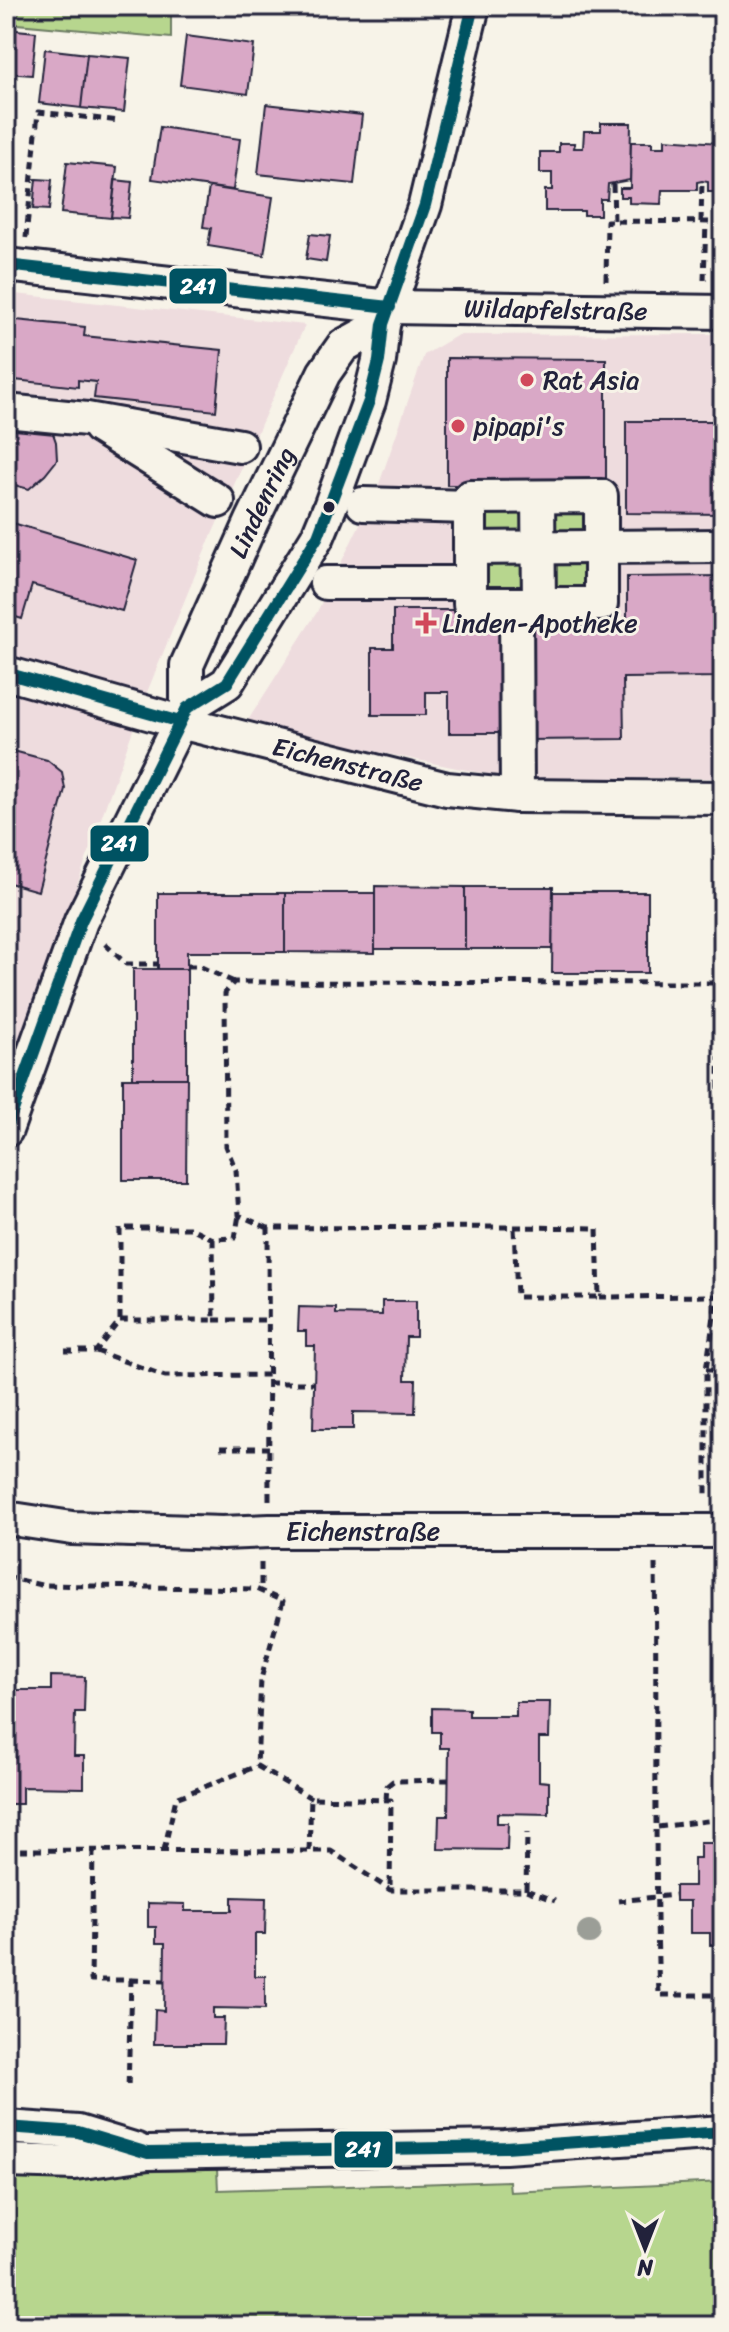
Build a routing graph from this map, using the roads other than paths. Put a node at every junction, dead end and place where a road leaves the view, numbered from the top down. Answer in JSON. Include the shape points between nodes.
{"nodes":[{"id":1,"x":473,"y":6,"type":"edge"},
{"id":2,"x":14,"y":266,"type":"edge"},
{"id":3,"x":713,"y":312,"type":"edge"},
{"id":4,"x":386,"y":315,"type":"junction"},
{"id":5,"x":6,"y":411,"type":"edge"},
{"id":6,"x":87,"y":419,"type":"junction"},
{"id":7,"x":240,"y":446,"type":"dead end"},
{"id":8,"x":538,"y":497,"type":"junction"},
{"id":9,"x":218,"y":501,"type":"dead end"},
{"id":10,"x":363,"y":504,"type":"dead end"},
{"id":11,"x":470,"y":507,"type":"junction"},
{"id":12,"x":723,"y":546,"type":"edge"},
{"id":13,"x":538,"y":547,"type":"junction"},
{"id":14,"x":601,"y":547,"type":"junction"},
{"id":15,"x":470,"y":548,"type":"junction"},
{"id":16,"x":326,"y":583,"type":"dead end"},
{"id":17,"x":470,"y":583,"type":"junction"},
{"id":18,"x":528,"y":604,"type":"junction"},
{"id":19,"x":6,"y":673,"type":"edge"},
{"id":20,"x":183,"y":715,"type":"junction"},
{"id":21,"x":517,"y":796,"type":"junction"},
{"id":22,"x":723,"y":798,"type":"edge"},
{"id":23,"x":6,"y":1130,"type":"edge"},
{"id":24,"x":6,"y":1518,"type":"edge"},
{"id":25,"x":714,"y":1531,"type":"edge"},
{"id":26,"x":6,"y":2127,"type":"edge"},
{"id":27,"x":723,"y":2132,"type":"edge"},
{"id":28,"x":148,"y":2153,"type":"junction"},
{"id":29,"x":6,"y":2161,"type":"edge"}],
"edges":[{"from":1,"to":4,"type":"street","via":[[425,205]]},
{"from":2,"to":4,"type":"street","name":"Wildapfelstraße"},
{"from":3,"to":4,"type":"street","name":"Wildapfelstraße"},
{"from":4,"to":20,"type":"street","name":"Lindenring","via":[[343,346],[324,373],[187,665]]},
{"from":4,"to":20,"type":"street","via":[[369,401],[318,536],[227,683]]},
{"from":5,"to":6,"type":"street"},
{"from":6,"to":7,"type":"street"},
{"from":6,"to":9,"type":"street"},
{"from":8,"to":11,"type":"street","via":[[470,497]]},
{"from":8,"to":13,"type":"street"},
{"from":8,"to":14,"type":"street","via":[[601,496]]},
{"from":10,"to":11,"type":"street"},
{"from":11,"to":15,"type":"street"},
{"from":12,"to":14,"type":"street"},
{"from":13,"to":14,"type":"street"},
{"from":13,"to":15,"type":"street"},
{"from":13,"to":18,"type":"street"},
{"from":14,"to":18,"type":"street","via":[[601,604]]},
{"from":15,"to":17,"type":"street"},
{"from":16,"to":17,"type":"street"},
{"from":17,"to":18,"type":"street","via":[[470,604]]},
{"from":18,"to":21,"type":"street"},
{"from":19,"to":20,"type":"street","name":"Eichenstraße"},
{"from":20,"to":21,"type":"street","name":"Eichenstraße","via":[[447,789]]},
{"from":20,"to":23,"type":"street","name":"Lindenring","via":[[81,921]]},
{"from":21,"to":22,"type":"street","name":"Eichenstraße"},
{"from":24,"to":25,"type":"street","name":"Eichenstraße","via":[[72,1528],[222,1533]]},
{"from":26,"to":28,"type":"street","via":[[78,2132]]},
{"from":27,"to":28,"type":"street","via":[[505,2147]]},
{"from":28,"to":29,"type":"street","via":[[75,2163]]}]}
